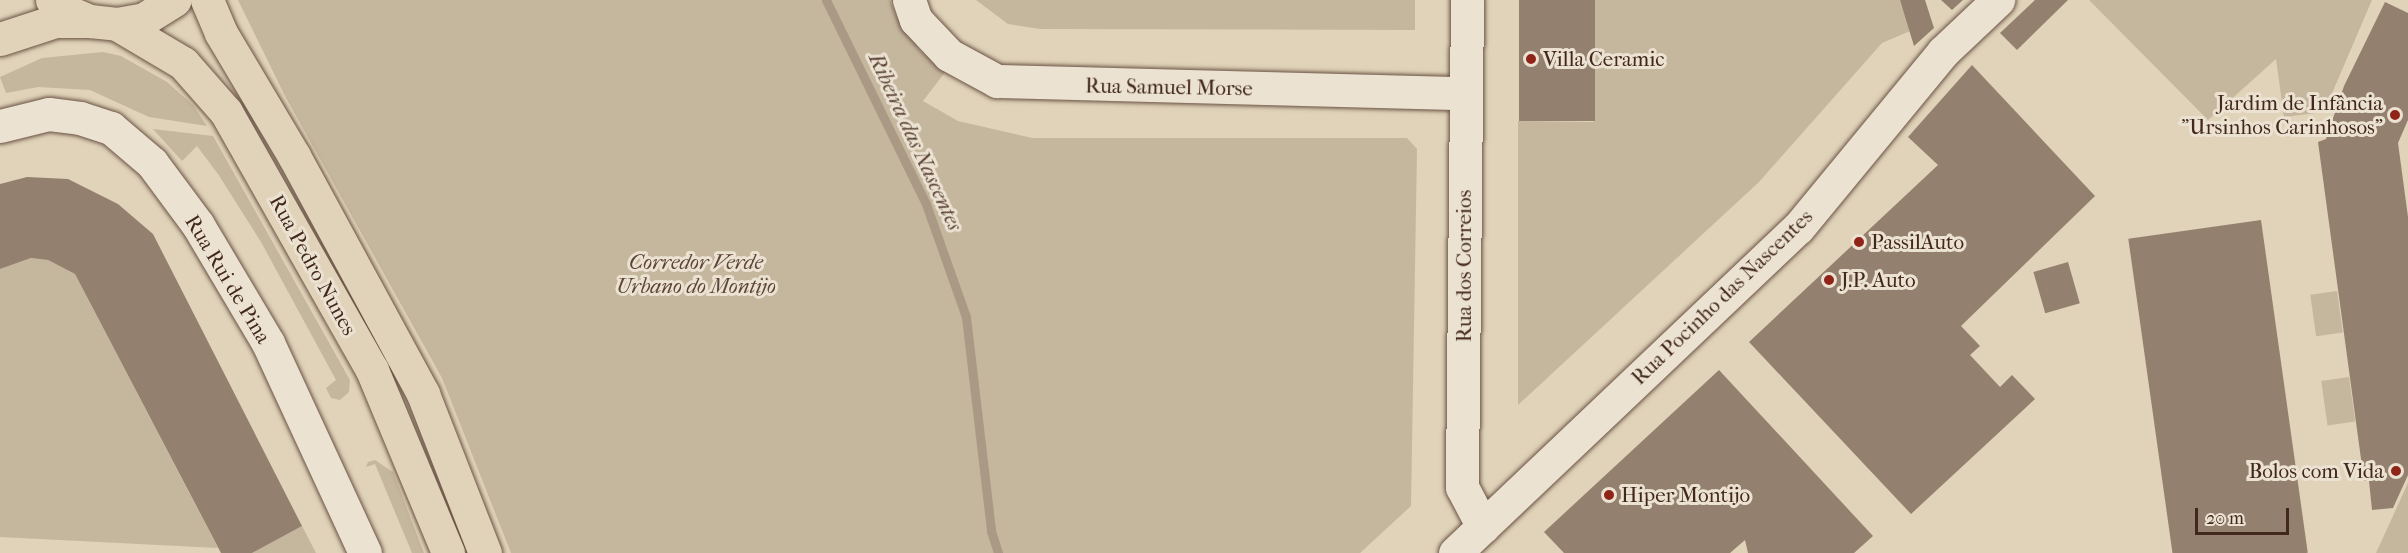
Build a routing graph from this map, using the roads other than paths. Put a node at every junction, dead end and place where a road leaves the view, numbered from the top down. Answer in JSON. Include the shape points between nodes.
{"nodes":[{"id":1,"x":52,"y":0,"type":"edge"},
{"id":2,"x":174,"y":0,"type":"edge"},
{"id":3,"x":207,"y":0,"type":"edge"},
{"id":4,"x":909,"y":0,"type":"edge"},
{"id":5,"x":1467,"y":0,"type":"edge"},
{"id":6,"x":1998,"y":0,"type":"edge"},
{"id":7,"x":104,"y":23,"type":"junction"},
{"id":8,"x":0,"y":39,"type":"edge"},
{"id":9,"x":1466,"y":93,"type":"junction"},
{"id":10,"x":0,"y":126,"type":"edge"},
{"id":11,"x":1483,"y":527,"type":"junction"},
{"id":12,"x":365,"y":553,"type":"edge"},
{"id":13,"x":448,"y":553,"type":"edge"},
{"id":14,"x":485,"y":553,"type":"edge"},
{"id":15,"x":1455,"y":553,"type":"edge"}],
"edges":[{"from":1,"to":7,"type":"main road","name":"Rua Pedro Nunes","via":[[66,11]]},
{"from":2,"to":7,"type":"main road","via":[[144,19]]},
{"from":3,"to":14,"type":"main road","name":"Rua Pedro Nunes","via":[[221,33],[294,156],[423,394]]},
{"from":4,"to":9,"type":"street","name":"Rua Samuel Morse","via":[[916,20],[949,55],[996,81]]},
{"from":5,"to":9,"type":"street","name":"Rua dos Correios"},
{"from":6,"to":11,"type":"street","name":"Rua Pocinho das Nascentes","via":[[1943,52],[1798,228]]},
{"from":7,"to":8,"type":"main road","via":[[55,21]]},
{"from":7,"to":13,"type":"main road","name":"Rua Pedro Nunes","via":[[183,63],[226,112],[372,370]]},
{"from":9,"to":11,"type":"street","name":"Rua dos Correios","via":[[1462,487]]},
{"from":10,"to":12,"type":"street","name":"Rua Rui de Pina","via":[[49,114],[80,118],[111,128],[152,163],[198,225],[268,343]]},
{"from":11,"to":15,"type":"street","name":"Rua Pocinho das Nascentes"}]}
